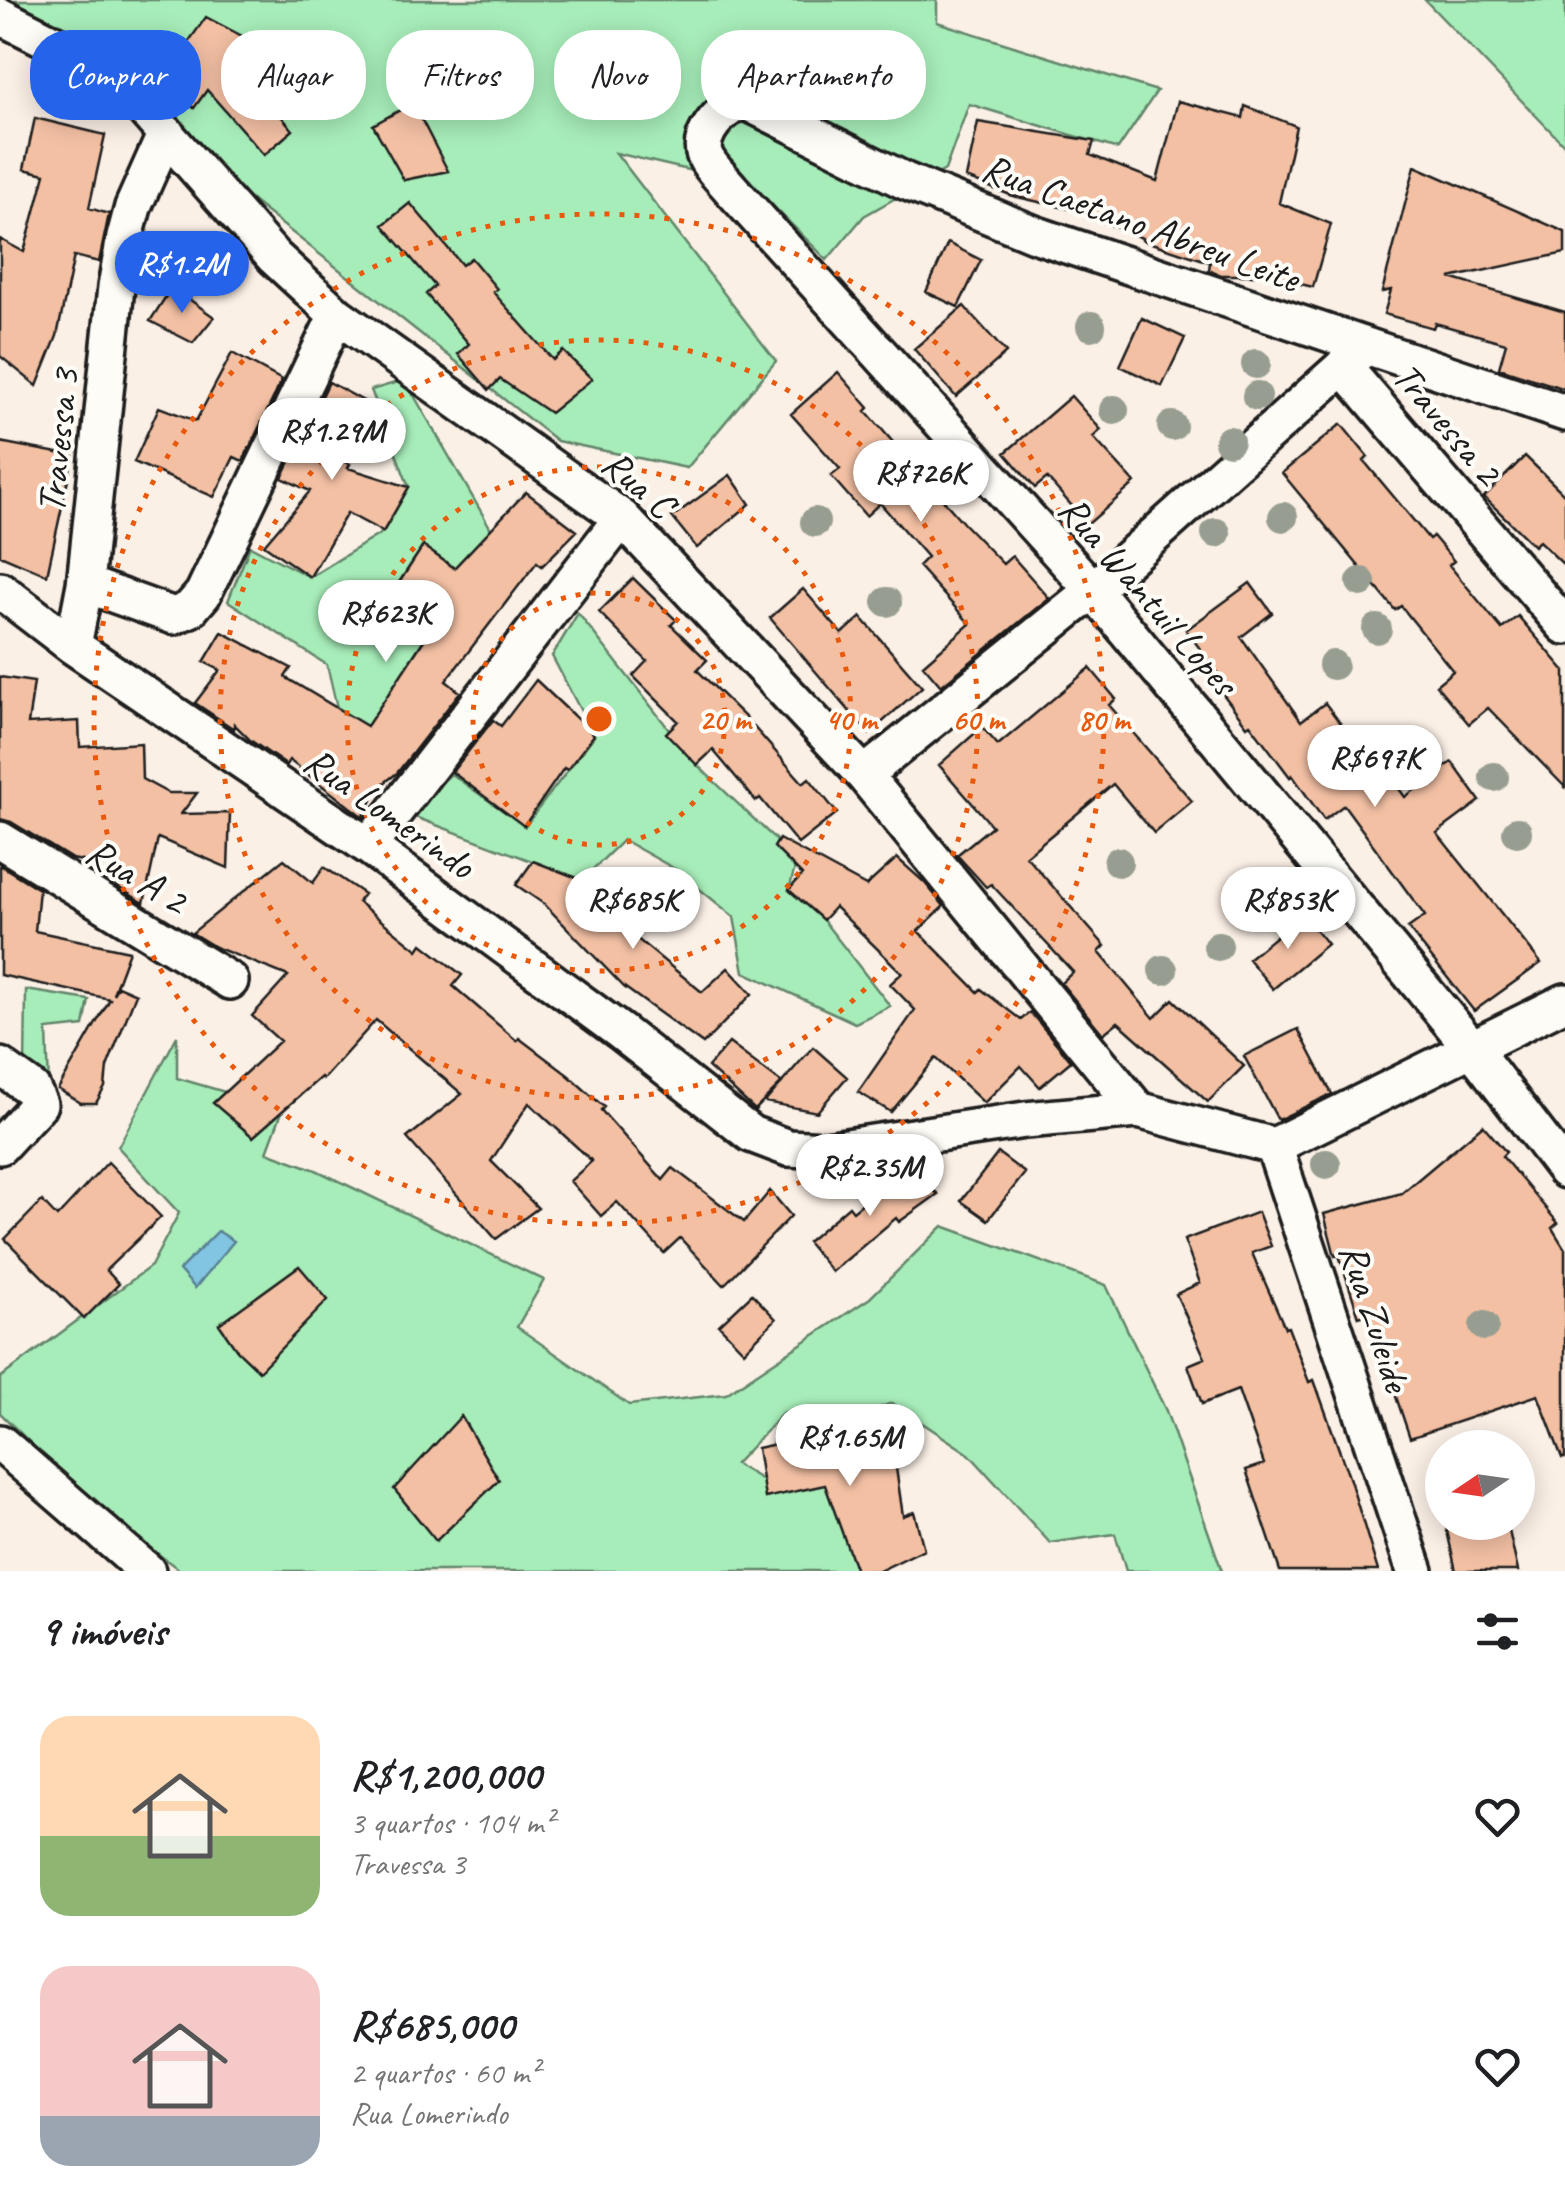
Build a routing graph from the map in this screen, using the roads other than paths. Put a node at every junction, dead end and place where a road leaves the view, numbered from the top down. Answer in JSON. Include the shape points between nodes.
{"nodes":[{"id":1,"x":0,"y":16,"type":"edge"},
{"id":2,"x":708,"y":130,"type":"joint"},
{"id":3,"x":166,"y":133,"type":"junction"},
{"id":4,"x":337,"y":315,"type":"junction"},
{"id":5,"x":1355,"y":356,"type":"junction"},
{"id":6,"x":1565,"y":413,"type":"edge"},
{"id":7,"x":622,"y":518,"type":"junction"},
{"id":8,"x":85,"y":584,"type":"junction"},
{"id":9,"x":0,"y":590,"type":"edge"},
{"id":10,"x":1093,"y":590,"type":"junction"},
{"id":11,"x":1565,"y":626,"type":"edge"},
{"id":12,"x":73,"y":646,"type":"junction"},
{"id":13,"x":864,"y":775,"type":"junction"},
{"id":14,"x":0,"y":840,"type":"edge"},
{"id":15,"x":368,"y":846,"type":"junction"},
{"id":16,"x":230,"y":982,"type":"dead end"},
{"id":17,"x":1565,"y":1002,"type":"edge"},
{"id":18,"x":1471,"y":1047,"type":"junction"},
{"id":19,"x":0,"y":1066,"type":"edge"},
{"id":20,"x":1138,"y":1110,"type":"junction"},
{"id":21,"x":0,"y":1146,"type":"edge"},
{"id":22,"x":1274,"y":1146,"type":"junction"},
{"id":23,"x":1565,"y":1170,"type":"edge"},
{"id":24,"x":0,"y":1443,"type":"edge"},
{"id":25,"x":147,"y":1571,"type":"edge"},
{"id":26,"x":1415,"y":1571,"type":"edge"}],
"edges":[{"from":1,"to":3,"type":"street","name":"Rua C","via":[[93,63]]},
{"from":2,"to":5,"type":"street","name":"Rua Caetano Abreu Leite","via":[[728,107],[745,102],[1034,234]]},
{"from":2,"to":10,"type":"street","name":"Rua Wantuil Lopes","via":[[705,156],[731,189]]},
{"from":3,"to":4,"type":"street","name":"Rua C","via":[[274,257]]},
{"from":3,"to":8,"type":"street","name":"Travessa 3","via":[[124,237]]},
{"from":4,"to":7,"type":"street","name":"Rua C"},
{"from":4,"to":8,"type":"street","via":[[190,609],[174,616]]},
{"from":5,"to":6,"type":"street","name":"Rua Caetano Abreu Leite"},
{"from":5,"to":10,"type":"street"},
{"from":5,"to":11,"type":"street","name":"Travessa 2"},
{"from":7,"to":13,"type":"street","name":"Rua C"},
{"from":7,"to":15,"type":"street"},
{"from":8,"to":12,"type":"street","name":"Travessa 3"},
{"from":9,"to":12,"type":"street","name":"Rua Lomerindo"},
{"from":10,"to":13,"type":"street"},
{"from":10,"to":18,"type":"street","name":"Rua Wantuil Lopes"},
{"from":12,"to":15,"type":"street","name":"Rua Lomerindo"},
{"from":13,"to":20,"type":"street","name":"Rua C"},
{"from":14,"to":16,"type":"street","name":"Rua A 2"},
{"from":15,"to":20,"type":"street","name":"Rua Lomerindo","via":[[751,1134],[788,1148],[826,1150]]},
{"from":17,"to":18,"type":"street"},
{"from":18,"to":22,"type":"street"},
{"from":18,"to":23,"type":"street","name":"Rua Wantuil Lopes"},
{"from":19,"to":21,"type":"street","via":[[40,1104]]},
{"from":20,"to":22,"type":"street","name":"Rua Lomerindo"},
{"from":22,"to":26,"type":"street","name":"Rua Zuleide"},
{"from":24,"to":25,"type":"street"}]}
